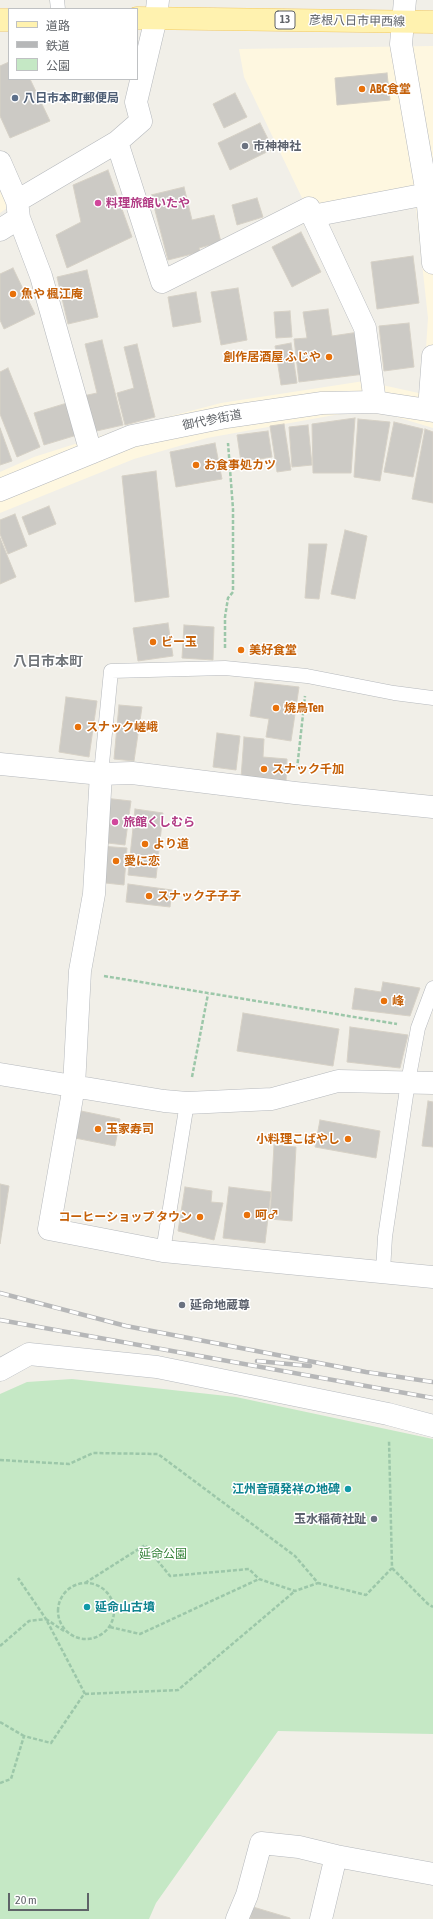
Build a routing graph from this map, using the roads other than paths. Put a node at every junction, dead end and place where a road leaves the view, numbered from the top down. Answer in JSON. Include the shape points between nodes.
{"nodes":[{"id":1,"x":405,"y":0,"type":"edge"},
{"id":2,"x":150,"y":12,"type":"edge"},
{"id":3,"x":403,"y":21,"type":"junction"},
{"id":4,"x":433,"y":22,"type":"edge"},
{"id":5,"x":117,"y":142,"type":"junction"},
{"id":6,"x":0,"y":162,"type":"edge"},
{"id":7,"x":427,"y":194,"type":"junction"},
{"id":8,"x":18,"y":210,"type":"junction"},
{"id":9,"x":312,"y":216,"type":"junction"},
{"id":10,"x":0,"y":230,"type":"edge"},
{"id":11,"x":433,"y":263,"type":"edge"},
{"id":12,"x":433,"y":356,"type":"edge"},
{"id":13,"x":375,"y":402,"type":"junction"},
{"id":14,"x":431,"y":410,"type":"edge"},
{"id":15,"x":91,"y":453,"type":"junction"},
{"id":16,"x":0,"y":490,"type":"edge"},
{"id":17,"x":433,"y":698,"type":"edge"},
{"id":18,"x":0,"y":764,"type":"edge"},
{"id":19,"x":101,"y":774,"type":"junction"},
{"id":20,"x":433,"y":807,"type":"edge"},
{"id":21,"x":433,"y":988,"type":"edge"},
{"id":22,"x":0,"y":1074,"type":"edge"},
{"id":23,"x":408,"y":1082,"type":"junction"},
{"id":24,"x":433,"y":1083,"type":"edge"},
{"id":25,"x":74,"y":1086,"type":"junction"},
{"id":26,"x":187,"y":1103,"type":"junction"},
{"id":27,"x":163,"y":1251,"type":"junction"},
{"id":28,"x":383,"y":1271,"type":"junction"},
{"id":29,"x":433,"y":1277,"type":"edge"},
{"id":30,"x":0,"y":1370,"type":"edge"},
{"id":31,"x":433,"y":1426,"type":"edge"},
{"id":32,"x":336,"y":1856,"type":"junction"},
{"id":33,"x":433,"y":1874,"type":"edge"},
{"id":34,"x":237,"y":1919,"type":"edge"},
{"id":35,"x":321,"y":1919,"type":"edge"}],
"edges":[{"from":1,"to":3,"type":"street"},
{"from":2,"to":3,"type":"main road","name":"彦根八日市甲西線","number":"13"},
{"from":2,"to":5,"type":"street","via":[[136,102],[141,121]]},
{"from":3,"to":4,"type":"main road","name":"彦根八日市甲西線","number":"13"},
{"from":3,"to":7,"type":"street","via":[[402,54]]},
{"from":5,"to":8,"type":"street"},
{"from":5,"to":9,"type":"street","via":[[162,282],[309,208]]},
{"from":6,"to":8,"type":"street"},
{"from":7,"to":9,"type":"street"},
{"from":7,"to":11,"type":"street"},
{"from":8,"to":10,"type":"street"},
{"from":8,"to":15,"type":"street","via":[[41,276]]},
{"from":9,"to":13,"type":"street","via":[[365,328]]},
{"from":12,"to":14,"type":"street"},
{"from":13,"to":14,"type":"street","name":"御代参街道"},
{"from":13,"to":15,"type":"street","name":"御代参街道","via":[[322,403],[226,417],[132,436]]},
{"from":15,"to":16,"type":"street","name":"御代参街道"},
{"from":17,"to":19,"type":"lane","via":[[307,676],[224,668],[111,671]]},
{"from":18,"to":19,"type":"street"},
{"from":19,"to":20,"type":"street","via":[[132,773]]},
{"from":19,"to":25,"type":"street","via":[[94,894],[80,971]]},
{"from":21,"to":23,"type":"lane","via":[[418,1028]]},
{"from":22,"to":25,"type":"street"},
{"from":23,"to":24,"type":"street"},
{"from":23,"to":26,"type":"street","via":[[338,1081],[272,1099]]},
{"from":23,"to":28,"type":"lane","via":[[385,1238]]},
{"from":25,"to":26,"type":"street"},
{"from":25,"to":27,"type":"street","via":[[49,1229]]},
{"from":26,"to":27,"type":"lane"},
{"from":27,"to":28,"type":"street"},
{"from":28,"to":29,"type":"street"},
{"from":30,"to":31,"type":"street","via":[[29,1354],[157,1367],[388,1414]]},
{"from":32,"to":33,"type":"street"},
{"from":32,"to":34,"type":"street","via":[[299,1847],[261,1843],[247,1895]]},
{"from":32,"to":35,"type":"street"}]}
